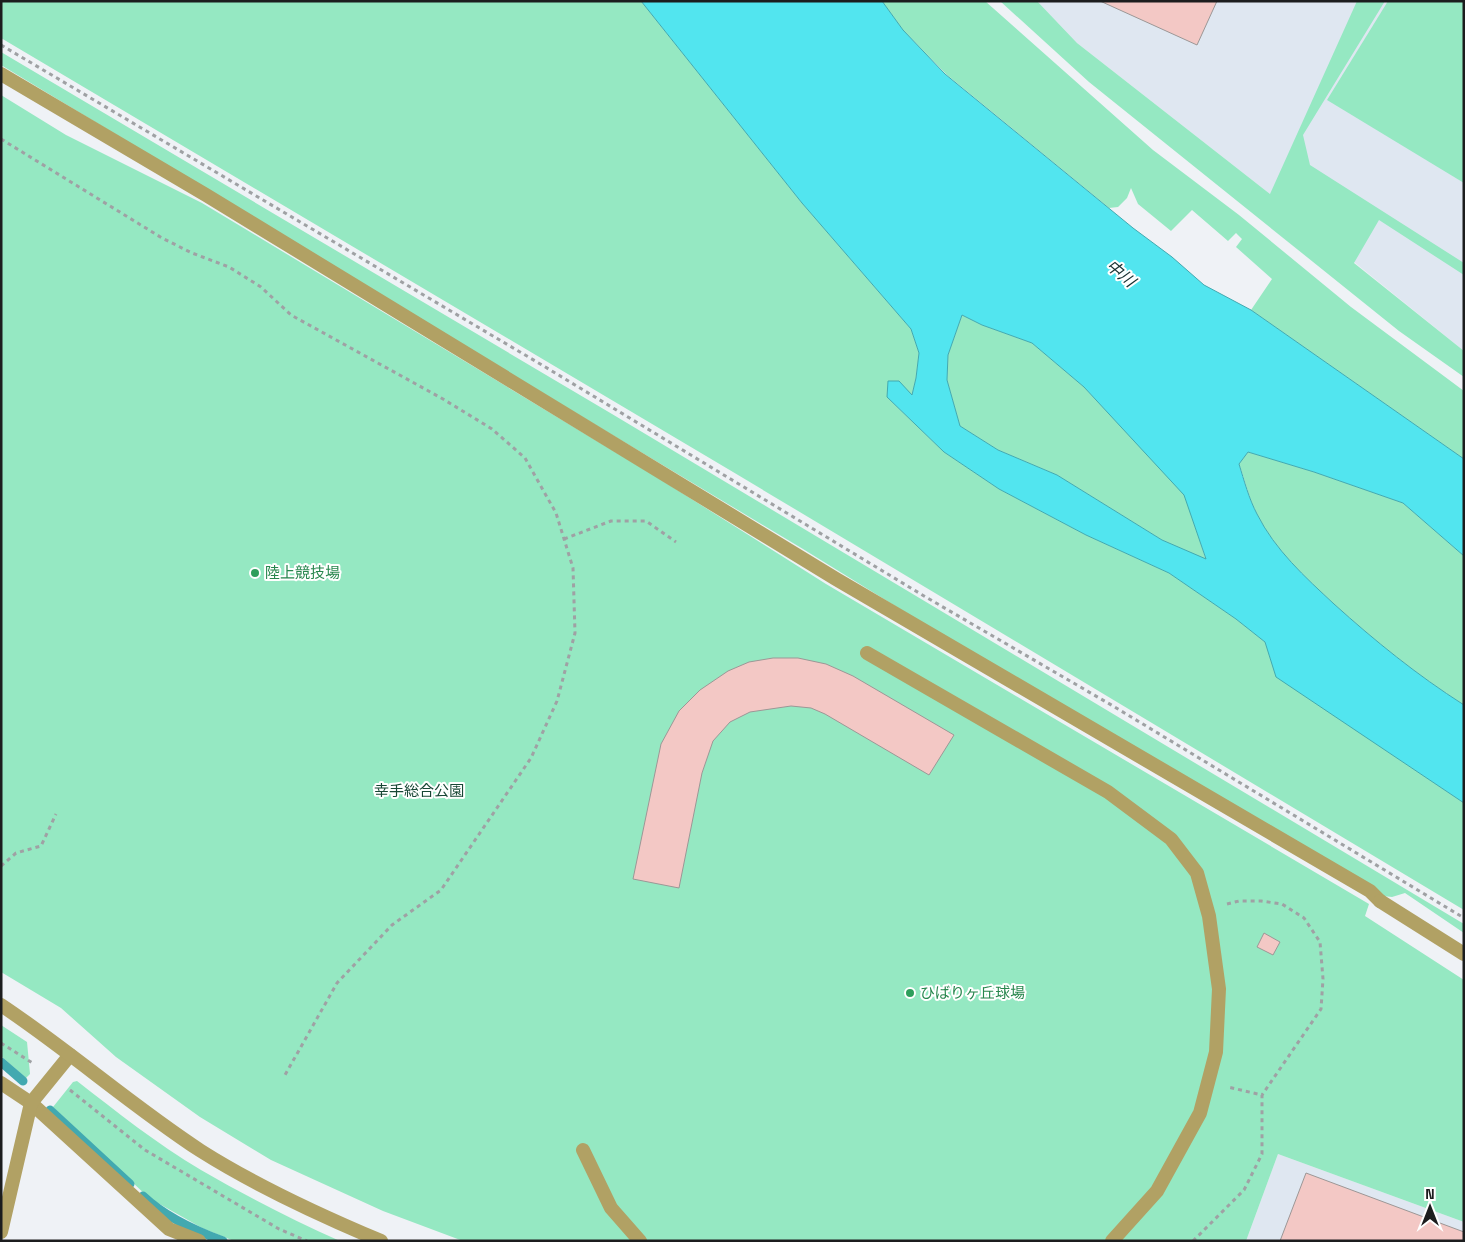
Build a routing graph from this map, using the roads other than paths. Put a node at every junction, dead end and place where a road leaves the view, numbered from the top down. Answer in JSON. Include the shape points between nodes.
{"nodes":[{"id":1,"x":1,"y":74,"type":"edge"},
{"id":2,"x":867,"y":653,"type":"dead end"},
{"id":3,"x":1464,"y":954,"type":"edge"},
{"id":4,"x":1,"y":1006,"type":"edge"},
{"id":5,"x":70,"y":1055,"type":"junction"},
{"id":6,"x":1,"y":1083,"type":"edge"},
{"id":7,"x":31,"y":1103,"type":"junction"},
{"id":8,"x":583,"y":1150,"type":"dead end"},
{"id":9,"x":1,"y":1232,"type":"edge"},
{"id":10,"x":199,"y":1241,"type":"edge"},
{"id":11,"x":381,"y":1241,"type":"edge"},
{"id":12,"x":640,"y":1241,"type":"edge"},
{"id":13,"x":1112,"y":1241,"type":"edge"}],
"edges":[{"from":1,"to":3,"type":"street","via":[[836,579],[1370,891],[1380,902]]},
{"from":2,"to":13,"type":"street","via":[[1108,792],[1171,839],[1196,873],[1207,910],[1219,989],[1216,1052],[1200,1113],[1157,1191]]},
{"from":4,"to":5,"type":"street"},
{"from":5,"to":7,"type":"street"},
{"from":5,"to":11,"type":"street","via":[[140,1109],[253,1182]]},
{"from":6,"to":7,"type":"street"},
{"from":7,"to":9,"type":"street"},
{"from":7,"to":10,"type":"street","via":[[169,1229]]},
{"from":8,"to":12,"type":"street","via":[[611,1208]]}]}
